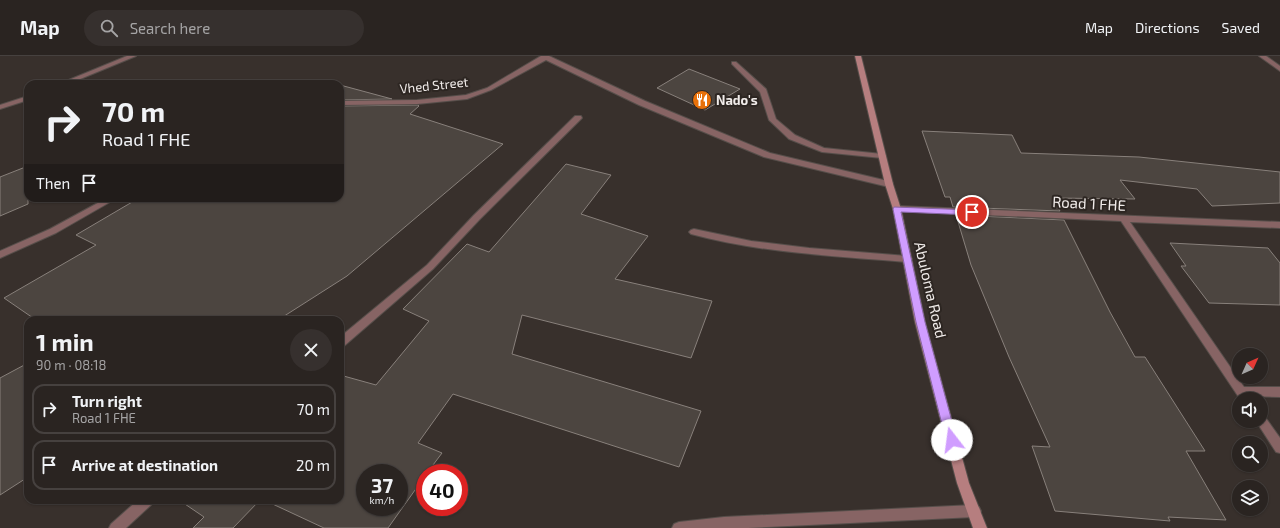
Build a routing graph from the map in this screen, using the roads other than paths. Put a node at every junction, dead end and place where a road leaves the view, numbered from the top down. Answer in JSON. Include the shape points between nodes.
{"nodes":[{"id":1,"x":133,"y":56,"type":"edge"},
{"id":2,"x":545,"y":56,"type":"edge"},
{"id":3,"x":858,"y":56,"type":"edge"},
{"id":4,"x":1262,"y":56,"type":"edge"},
{"id":5,"x":734,"y":63,"type":"dead end"},
{"id":6,"x":1280,"y":69,"type":"edge"},
{"id":7,"x":72,"y":80,"type":"edge"},
{"id":8,"x":24,"y":99,"type":"edge"},
{"id":9,"x":344,"y":103,"type":"edge"},
{"id":10,"x":0,"y":107,"type":"edge"},
{"id":11,"x":578,"y":118,"type":"dead end"},
{"id":12,"x":882,"y":156,"type":"junction"},
{"id":13,"x":889,"y":184,"type":"junction"},
{"id":14,"x":107,"y":202,"type":"edge"},
{"id":15,"x":897,"y":209,"type":"junction"},
{"id":16,"x":1124,"y":219,"type":"junction"},
{"id":17,"x":1280,"y":225,"type":"edge"},
{"id":18,"x":694,"y":232,"type":"dead end"},
{"id":19,"x":0,"y":255,"type":"edge"},
{"id":20,"x":907,"y":259,"type":"junction"},
{"id":21,"x":344,"y":340,"type":"edge"},
{"id":22,"x":1242,"y":392,"type":"edge"},
{"id":23,"x":1280,"y":392,"type":"edge"},
{"id":24,"x":1268,"y":393,"type":"edge"},
{"id":25,"x":1266,"y":428,"type":"edge"},
{"id":26,"x":1280,"y":448,"type":"edge"},
{"id":27,"x":143,"y":504,"type":"edge"},
{"id":28,"x":974,"y":511,"type":"junction"},
{"id":29,"x":116,"y":528,"type":"edge"},
{"id":30,"x":679,"y":528,"type":"edge"},
{"id":31,"x":980,"y":528,"type":"edge"}],
"edges":[{"from":1,"to":7,"type":"street"},
{"from":2,"to":9,"type":"street","name":"Vhed Street","via":[[489,89],[467,97],[417,102]]},
{"from":2,"to":13,"type":"street","via":[[642,103],[767,155]]},
{"from":3,"to":12,"type":"street","name":"Abuloma Road"},
{"from":4,"to":6,"type":"street"},
{"from":5,"to":12,"type":"street","via":[[763,91],[773,120],[792,137],[822,150]]},
{"from":8,"to":10,"type":"street"},
{"from":11,"to":21,"type":"street","via":[[476,217],[430,267]]},
{"from":12,"to":13,"type":"street","name":"Abuloma Road"},
{"from":13,"to":15,"type":"street","name":"Abuloma Road"},
{"from":14,"to":19,"type":"street","via":[[53,231]]},
{"from":15,"to":16,"type":"street","name":"Road 1 FHE"},
{"from":15,"to":20,"type":"street","name":"Abuloma Road"},
{"from":16,"to":17,"type":"street","name":"Road 1 FHE"},
{"from":16,"to":22,"type":"street"},
{"from":18,"to":20,"type":"street","via":[[751,244]]},
{"from":20,"to":28,"type":"street","name":"Abuloma Road","via":[[922,330],[963,483]]},
{"from":23,"to":24,"type":"street"},
{"from":25,"to":26,"type":"street"},
{"from":27,"to":29,"type":"street"},
{"from":28,"to":30,"type":"street","via":[[724,523]]},
{"from":28,"to":31,"type":"street","name":"Abuloma Road"}]}
